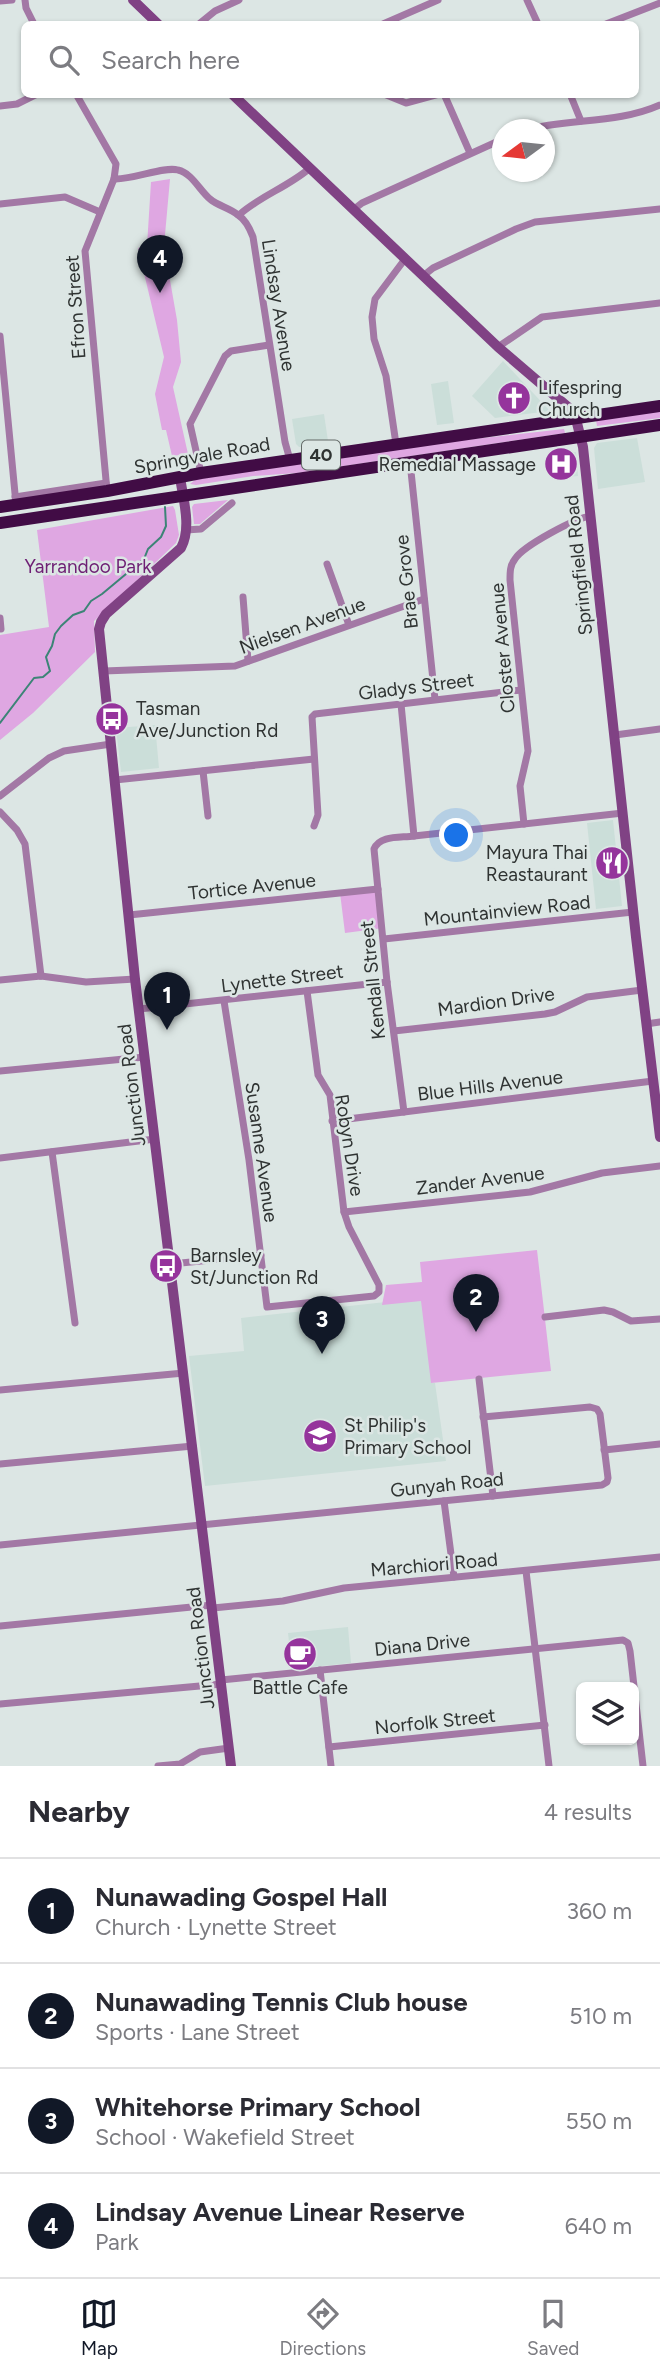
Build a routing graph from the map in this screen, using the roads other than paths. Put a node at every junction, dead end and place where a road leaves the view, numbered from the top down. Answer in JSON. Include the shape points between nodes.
{"nodes":[{"id":1,"x":12,"y":0,"type":"edge"},
{"id":2,"x":25,"y":0,"type":"edge"},
{"id":3,"x":132,"y":0,"type":"edge"},
{"id":4,"x":239,"y":0,"type":"edge"},
{"id":5,"x":438,"y":0,"type":"edge"},
{"id":6,"x":527,"y":0,"type":"edge"},
{"id":7,"x":0,"y":1,"type":"edge"},
{"id":8,"x":427,"y":2,"type":"edge"},
{"id":9,"x":660,"y":3,"type":"edge"},
{"id":10,"x":32,"y":21,"type":"edge"},
{"id":11,"x":156,"y":21,"type":"edge"},
{"id":12,"x":203,"y":21,"type":"edge"},
{"id":13,"x":389,"y":21,"type":"edge"},
{"id":14,"x":537,"y":21,"type":"edge"},
{"id":15,"x":614,"y":21,"type":"edge"},
{"id":16,"x":29,"y":98,"type":"edge"},
{"id":17,"x":78,"y":98,"type":"edge"},
{"id":18,"x":237,"y":98,"type":"edge"},
{"id":19,"x":394,"y":98,"type":"edge"},
{"id":20,"x":425,"y":98,"type":"edge"},
{"id":21,"x":443,"y":98,"type":"edge"},
{"id":22,"x":571,"y":98,"type":"edge"},
{"id":23,"x":660,"y":105,"type":"edge"},
{"id":24,"x":0,"y":106,"type":"edge"},
{"id":25,"x":581,"y":121,"type":"junction"},
{"id":26,"x":555,"y":125,"type":"edge"},
{"id":27,"x":492,"y":143,"type":"edge"},
{"id":28,"x":470,"y":153,"type":"junction"},
{"id":29,"x":310,"y":168,"type":"junction"},
{"id":30,"x":114,"y":179,"type":"junction"},
{"id":31,"x":0,"y":204,"type":"edge"},
{"id":32,"x":660,"y":209,"type":"edge"},
{"id":33,"x":353,"y":210,"type":"junction"},
{"id":34,"x":100,"y":212,"type":"junction"},
{"id":35,"x":239,"y":215,"type":"junction"},
{"id":36,"x":405,"y":259,"type":"junction"},
{"id":37,"x":423,"y":276,"type":"junction"},
{"id":38,"x":660,"y":303,"type":"edge"},
{"id":39,"x":0,"y":336,"type":"edge"},
{"id":40,"x":269,"y":345,"type":"junction"},
{"id":41,"x":498,"y":347,"type":"junction"},
{"id":42,"x":660,"y":405,"type":"edge"},
{"id":43,"x":575,"y":418,"type":"junction"},
{"id":44,"x":660,"y":425,"type":"edge"},
{"id":45,"x":581,"y":436,"type":"junction"},
{"id":46,"x":396,"y":444,"type":"junction"},
{"id":47,"x":290,"y":460,"type":"junction"},
{"id":48,"x":410,"y":462,"type":"junction"},
{"id":49,"x":201,"y":473,"type":"junction"},
{"id":50,"x":180,"y":477,"type":"junction"},
{"id":51,"x":106,"y":487,"type":"junction"},
{"id":52,"x":182,"y":496,"type":"junction"},
{"id":53,"x":15,"y":501,"type":"junction"},
{"id":54,"x":232,"y":503,"type":"dead end"},
{"id":55,"x":0,"y":507,"type":"edge"},
{"id":56,"x":591,"y":516,"type":"junction"},
{"id":57,"x":0,"y":523,"type":"edge"},
{"id":58,"x":187,"y":530,"type":"junction"},
{"id":59,"x":327,"y":564,"type":"dead end"},
{"id":60,"x":243,"y":597,"type":"dead end"},
{"id":61,"x":424,"y":599,"type":"junction"},
{"id":62,"x":0,"y":618,"type":"edge"},
{"id":63,"x":349,"y":625,"type":"junction"},
{"id":64,"x":1,"y":629,"type":"edge"},
{"id":65,"x":248,"y":661,"type":"junction"},
{"id":66,"x":104,"y":671,"type":"junction"},
{"id":67,"x":521,"y":690,"type":"junction"},
{"id":68,"x":435,"y":699,"type":"junction"},
{"id":69,"x":401,"y":704,"type":"junction"},
{"id":70,"x":660,"y":729,"type":"edge"},
{"id":71,"x":615,"y":735,"type":"junction"},
{"id":72,"x":111,"y":744,"type":"junction"},
{"id":73,"x":314,"y":759,"type":"junction"},
{"id":74,"x":203,"y":771,"type":"junction"},
{"id":75,"x":115,"y":780,"type":"junction"},
{"id":76,"x":0,"y":796,"type":"edge"},
{"id":77,"x":0,"y":812,"type":"edge"},
{"id":78,"x":623,"y":813,"type":"junction"},
{"id":79,"x":208,"y":816,"type":"dead end"},
{"id":80,"x":524,"y":824,"type":"junction"},
{"id":81,"x":314,"y":826,"type":"dead end"},
{"id":82,"x":414,"y":836,"type":"junction"},
{"id":83,"x":378,"y":889,"type":"junction"},
{"id":84,"x":633,"y":912,"type":"junction"},
{"id":85,"x":129,"y":915,"type":"junction"},
{"id":86,"x":384,"y":939,"type":"junction"},
{"id":87,"x":41,"y":976,"type":"junction"},
{"id":88,"x":135,"y":979,"type":"junction"},
{"id":89,"x":0,"y":980,"type":"edge"},
{"id":90,"x":387,"y":982,"type":"junction"},
{"id":91,"x":642,"y":990,"type":"junction"},
{"id":92,"x":307,"y":991,"type":"junction"},
{"id":93,"x":224,"y":1001,"type":"junction"},
{"id":94,"x":139,"y":1009,"type":"junction"},
{"id":95,"x":660,"y":1022,"type":"edge"},
{"id":96,"x":646,"y":1024,"type":"junction"},
{"id":97,"x":394,"y":1031,"type":"junction"},
{"id":98,"x":145,"y":1057,"type":"junction"},
{"id":99,"x":0,"y":1072,"type":"edge"},
{"id":100,"x":653,"y":1081,"type":"junction"},
{"id":101,"x":404,"y":1112,"type":"junction"},
{"id":102,"x":332,"y":1121,"type":"junction"},
{"id":103,"x":660,"y":1137,"type":"edge"},
{"id":104,"x":155,"y":1139,"type":"junction"},
{"id":105,"x":52,"y":1152,"type":"junction"},
{"id":106,"x":0,"y":1158,"type":"edge"},
{"id":107,"x":660,"y":1166,"type":"edge"},
{"id":108,"x":344,"y":1212,"type":"junction"},
{"id":109,"x":261,"y":1255,"type":"junction"},
{"id":110,"x":171,"y":1264,"type":"junction"},
{"id":111,"x":267,"y":1307,"type":"joint"},
{"id":112,"x":545,"y":1317,"type":"dead end"},
{"id":113,"x":660,"y":1319,"type":"edge"},
{"id":114,"x":75,"y":1323,"type":"dead end"},
{"id":115,"x":184,"y":1373,"type":"junction"},
{"id":116,"x":479,"y":1379,"type":"dead end"},
{"id":117,"x":0,"y":1390,"type":"edge"},
{"id":118,"x":483,"y":1417,"type":"junction"},
{"id":119,"x":660,"y":1444,"type":"edge"},
{"id":120,"x":192,"y":1447,"type":"junction"},
{"id":121,"x":604,"y":1450,"type":"junction"},
{"id":122,"x":0,"y":1464,"type":"edge"},
{"id":123,"x":493,"y":1496,"type":"junction"},
{"id":124,"x":444,"y":1501,"type":"junction"},
{"id":125,"x":202,"y":1525,"type":"junction"},
{"id":126,"x":0,"y":1545,"type":"edge"},
{"id":127,"x":660,"y":1557,"type":"edge"},
{"id":128,"x":526,"y":1571,"type":"junction"},
{"id":129,"x":454,"y":1577,"type":"junction"},
{"id":130,"x":212,"y":1607,"type":"junction"},
{"id":131,"x":0,"y":1626,"type":"edge"},
{"id":132,"x":536,"y":1648,"type":"junction"},
{"id":133,"x":320,"y":1670,"type":"junction"},
{"id":134,"x":222,"y":1682,"type":"junction"},
{"id":135,"x":0,"y":1704,"type":"edge"},
{"id":136,"x":545,"y":1726,"type":"junction"},
{"id":137,"x":329,"y":1747,"type":"junction"},
{"id":138,"x":229,"y":1748,"type":"junction"},
{"id":139,"x":158,"y":1766,"type":"edge"},
{"id":140,"x":231,"y":1766,"type":"edge"},
{"id":141,"x":331,"y":1766,"type":"edge"},
{"id":142,"x":549,"y":1766,"type":"edge"},
{"id":143,"x":643,"y":1766,"type":"edge"}],
"edges":[{"from":1,"to":7,"type":"street"},
{"from":2,"to":10,"type":"street"},
{"from":3,"to":11,"type":"street"},
{"from":4,"to":12,"type":"street"},
{"from":5,"to":8,"type":"street"},
{"from":6,"to":14,"type":"street"},
{"from":8,"to":13,"type":"street"},
{"from":9,"to":15,"type":"street"},
{"from":16,"to":24,"type":"street"},
{"from":17,"to":30,"type":"street","via":[[116,164]]},
{"from":18,"to":29,"type":"street","name":"Springfield Road"},
{"from":19,"to":20,"type":"street","via":[[406,103]]},
{"from":21,"to":28,"type":"street"},
{"from":22,"to":25,"type":"street"},
{"from":23,"to":25,"type":"street","via":[[620,117]]},
{"from":25,"to":26,"type":"street"},
{"from":27,"to":28,"type":"street"},
{"from":28,"to":33,"type":"street"},
{"from":29,"to":33,"type":"street","name":"Springfield Road"},
{"from":29,"to":35,"type":"street"},
{"from":30,"to":34,"type":"street","name":"Efron Street"},
{"from":30,"to":35,"type":"street","via":[[178,170],[211,201]]},
{"from":31,"to":34,"type":"street","via":[[65,197]]},
{"from":32,"to":37,"type":"street","via":[[535,222]]},
{"from":33,"to":36,"type":"street","name":"Springfield Road"},
{"from":34,"to":51,"type":"street","name":"Efron Street","via":[[85,251]]},
{"from":35,"to":40,"type":"street","name":"Lindsay Avenue","via":[[253,237]]},
{"from":36,"to":37,"type":"street","name":"Springfield Road"},
{"from":36,"to":46,"type":"street","via":[[375,299],[372,317]]},
{"from":37,"to":41,"type":"street","name":"Springfield Road"},
{"from":38,"to":41,"type":"street","via":[[542,317]]},
{"from":39,"to":53,"type":"street"},
{"from":40,"to":47,"type":"street","name":"Lindsay Avenue"},
{"from":40,"to":49,"type":"street","via":[[225,356],[190,424]]},
{"from":41,"to":43,"type":"street","name":"Springfield Road","via":[[556,395]]},
{"from":42,"to":43,"type":"highway","name":"Springvale Road","number":"40"},
{"from":43,"to":45,"type":"street","name":"Springfield Road"},
{"from":43,"to":46,"type":"highway","name":"Springvale Road","number":"40"},
{"from":44,"to":45,"type":"highway","name":"Springvale Road","number":"40"},
{"from":45,"to":48,"type":"highway","name":"Springvale Road","number":"40"},
{"from":45,"to":56,"type":"street","name":"Springfield Road"},
{"from":46,"to":47,"type":"highway","name":"Springvale Road","number":"40"},
{"from":47,"to":49,"type":"highway","name":"Springvale Road","number":"40"},
{"from":48,"to":52,"type":"highway","name":"Springvale Road","number":"40"},
{"from":48,"to":61,"type":"street","name":"Brae Grove"},
{"from":49,"to":50,"type":"highway","name":"Springvale Road","number":"40"},
{"from":50,"to":51,"type":"highway","name":"Springvale Road","number":"40"},
{"from":50,"to":52,"type":"street"},
{"from":51,"to":53,"type":"highway","name":"Springvale Road","number":"40"},
{"from":52,"to":57,"type":"highway","name":"Springvale Road","number":"40"},
{"from":52,"to":58,"type":"street"},
{"from":53,"to":55,"type":"highway","name":"Springvale Road","number":"40"},
{"from":54,"to":58,"type":"street","via":[[201,529]]},
{"from":56,"to":67,"type":"street","name":"Closter Avenue","via":[[526,548],[511,567]]},
{"from":56,"to":71,"type":"street","name":"Springfield Road"},
{"from":58,"to":66,"type":"street","name":"Junction Road","via":[[181,548],[101,622]]},
{"from":59,"to":63,"type":"street"},
{"from":60,"to":65,"type":"street"},
{"from":61,"to":63,"type":"street","name":"Nielsen Avenue"},
{"from":61,"to":68,"type":"street","name":"Brae Grove"},
{"from":62,"to":64,"type":"street"},
{"from":63,"to":65,"type":"street","name":"Nielsen Avenue"},
{"from":65,"to":66,"type":"street","name":"Nielsen Avenue","via":[[226,668]]},
{"from":66,"to":72,"type":"street","name":"Junction Road"},
{"from":67,"to":68,"type":"street","name":"Gladys Street"},
{"from":67,"to":80,"type":"street","name":"Closter Avenue","via":[[528,751],[520,786]]},
{"from":68,"to":69,"type":"street","name":"Gladys Street"},
{"from":69,"to":73,"type":"street","name":"Gladys Street","via":[[315,714]]},
{"from":69,"to":82,"type":"street"},
{"from":70,"to":71,"type":"street"},
{"from":71,"to":78,"type":"street","name":"Springfield Road"},
{"from":72,"to":75,"type":"street","name":"Junction Road"},
{"from":72,"to":76,"type":"street","via":[[49,758]]},
{"from":73,"to":74,"type":"street"},
{"from":73,"to":81,"type":"street","via":[[318,815]]},
{"from":74,"to":75,"type":"street"},
{"from":74,"to":79,"type":"street"},
{"from":75,"to":85,"type":"street","name":"Junction Road"},
{"from":77,"to":87,"type":"street","via":[[26,844]]},
{"from":78,"to":80,"type":"street"},
{"from":78,"to":84,"type":"street","name":"Springfield Road"},
{"from":80,"to":82,"type":"street"},
{"from":82,"to":83,"type":"street","name":"Kendall Street","via":[[376,844]]},
{"from":83,"to":85,"type":"street","name":"Tortice Avenue"},
{"from":83,"to":86,"type":"street","name":"Kendall Street"},
{"from":84,"to":86,"type":"street","name":"Mountainview Road"},
{"from":84,"to":91,"type":"street","name":"Springfield Road"},
{"from":85,"to":88,"type":"street","name":"Junction Road"},
{"from":86,"to":90,"type":"street","name":"Kendall Street"},
{"from":87,"to":88,"type":"street","via":[[86,982]]},
{"from":87,"to":89,"type":"street"},
{"from":88,"to":94,"type":"street","name":"Junction Road"},
{"from":90,"to":92,"type":"street","name":"Lynette Street"},
{"from":90,"to":97,"type":"street","name":"Kendall Street"},
{"from":91,"to":96,"type":"street","name":"Springfield Road"},
{"from":91,"to":97,"type":"street","name":"Mardion Drive","via":[[587,997],[545,1014]]},
{"from":92,"to":93,"type":"street","name":"Lynette Street"},
{"from":92,"to":102,"type":"street","name":"Robyn Drive","via":[[318,1075],[330,1095]]},
{"from":93,"to":94,"type":"street","name":"Lynette Street"},
{"from":93,"to":109,"type":"street","name":"Susanne Avenue"},
{"from":94,"to":98,"type":"street","name":"Junction Road"},
{"from":95,"to":96,"type":"street"},
{"from":96,"to":100,"type":"street","name":"Springfield Road"},
{"from":97,"to":101,"type":"street","name":"Kendall Street"},
{"from":98,"to":99,"type":"street"},
{"from":98,"to":104,"type":"street","name":"Junction Road"},
{"from":100,"to":101,"type":"street","name":"Blue Hills Avenue"},
{"from":100,"to":103,"type":"street","name":"Springfield Road"},
{"from":101,"to":102,"type":"street","name":"Blue Hills Avenue"},
{"from":102,"to":108,"type":"street","name":"Robyn Drive"},
{"from":104,"to":105,"type":"street"},
{"from":104,"to":110,"type":"street","name":"Junction Road"},
{"from":105,"to":106,"type":"street"},
{"from":105,"to":114,"type":"street"},
{"from":107,"to":108,"type":"street","name":"Zander Avenue","via":[[602,1172],[530,1192]]},
{"from":108,"to":111,"type":"street","name":"Robyn Drive","via":[[379,1292]]},
{"from":109,"to":110,"type":"street"},
{"from":109,"to":111,"type":"street","name":"Susanne Avenue"},
{"from":110,"to":115,"type":"street","name":"Junction Road"},
{"from":112,"to":113,"type":"street","via":[[604,1310],[631,1321]]},
{"from":115,"to":117,"type":"street"},
{"from":115,"to":120,"type":"street","name":"Junction Road"},
{"from":116,"to":118,"type":"street"},
{"from":118,"to":121,"type":"street","name":"Gunyah Road","via":[[590,1407],[600,1414]]},
{"from":118,"to":123,"type":"street"},
{"from":119,"to":121,"type":"street"},
{"from":120,"to":122,"type":"street"},
{"from":120,"to":125,"type":"street","name":"Junction Road"},
{"from":121,"to":123,"type":"street","name":"Gunyah Road","via":[[608,1478],[602,1485]]},
{"from":123,"to":124,"type":"street","name":"Gunyah Road"},
{"from":124,"to":125,"type":"street","name":"Gunyah Road"},
{"from":124,"to":129,"type":"street"},
{"from":125,"to":126,"type":"street","name":"Gunyah Road"},
{"from":125,"to":130,"type":"street","name":"Junction Road"},
{"from":127,"to":128,"type":"street","name":"Marchiori Road"},
{"from":128,"to":129,"type":"street","name":"Marchiori Road"},
{"from":128,"to":132,"type":"street"},
{"from":129,"to":130,"type":"street","name":"Marchiori Road"},
{"from":130,"to":131,"type":"street","name":"Marchiori Road"},
{"from":130,"to":134,"type":"street","name":"Junction Road"},
{"from":132,"to":133,"type":"street","name":"Diana Drive"},
{"from":132,"to":136,"type":"street"},
{"from":132,"to":143,"type":"street","name":"Diana Drive","via":[[626,1641]]},
{"from":133,"to":134,"type":"street","name":"Diana Drive"},
{"from":133,"to":137,"type":"street"},
{"from":134,"to":135,"type":"street","name":"Diana Drive"},
{"from":134,"to":138,"type":"street","name":"Junction Road"},
{"from":136,"to":137,"type":"street","name":"Norfolk Street"},
{"from":136,"to":142,"type":"street"},
{"from":137,"to":141,"type":"street"},
{"from":138,"to":139,"type":"street"},
{"from":138,"to":140,"type":"street","name":"Junction Road"}]}
